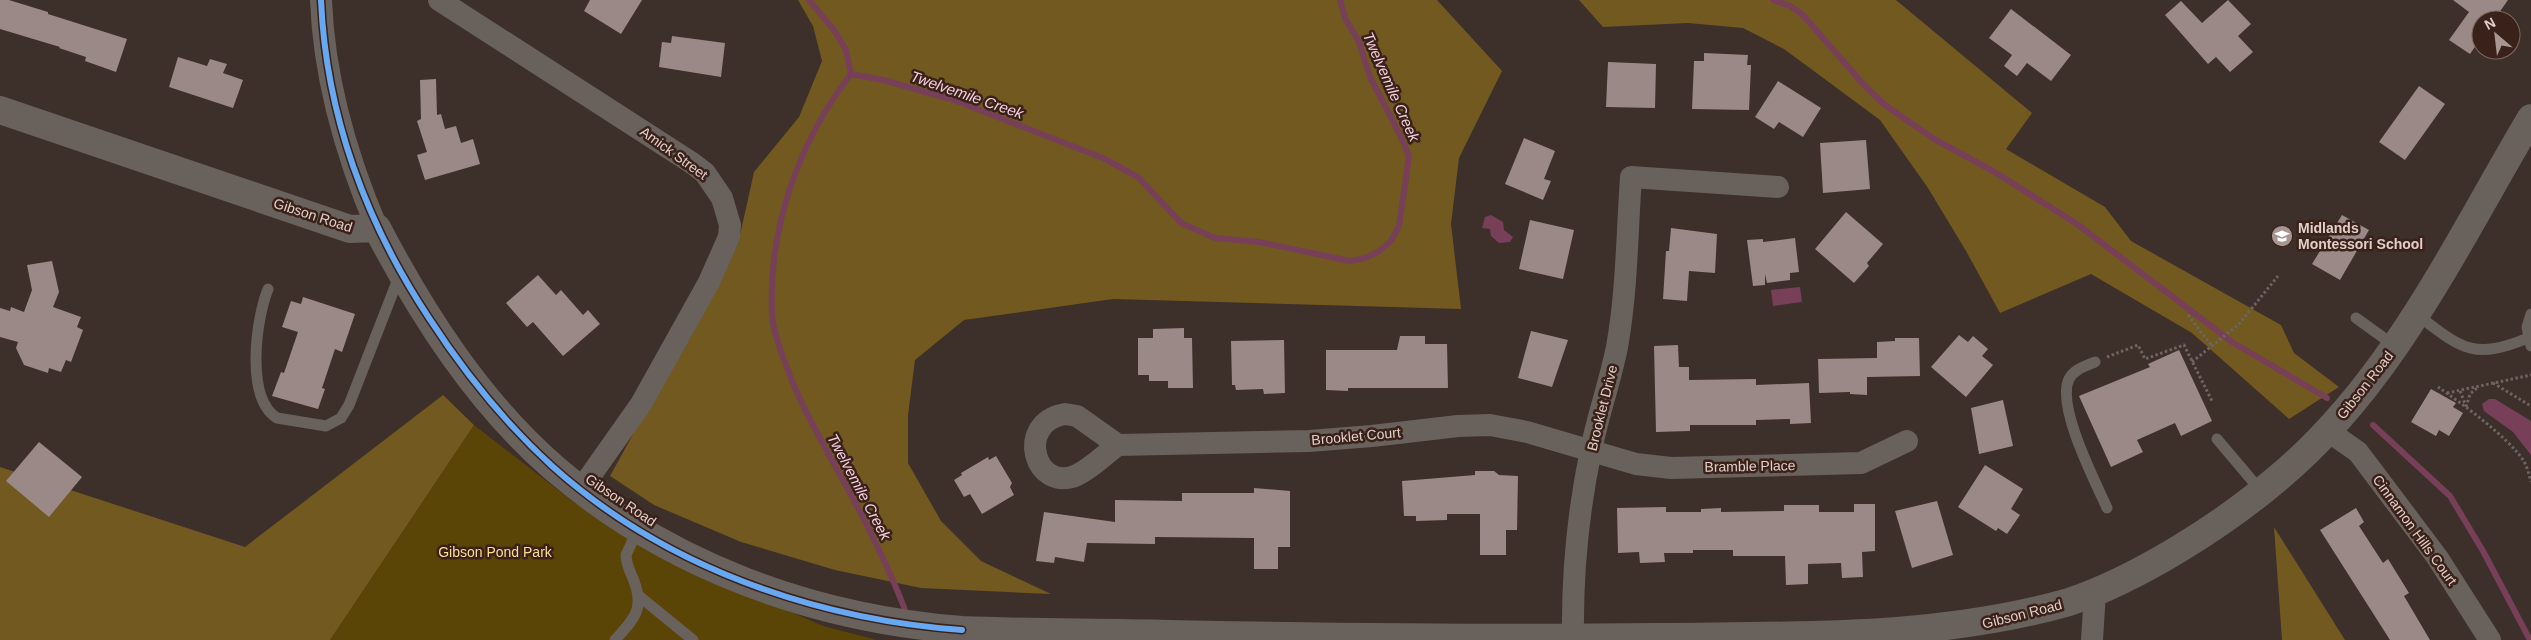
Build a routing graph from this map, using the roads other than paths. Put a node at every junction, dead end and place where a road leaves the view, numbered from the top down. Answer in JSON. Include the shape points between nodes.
{"nodes":[{"id":1,"x":320,"y":0,"type":"edge"},
{"id":2,"x":440,"y":0,"type":"edge"},
{"id":3,"x":0,"y":110,"type":"edge"},
{"id":4,"x":2531,"y":118,"type":"edge"},
{"id":5,"x":1778,"y":187,"type":"dead end"},
{"id":6,"x":377,"y":228,"type":"junction"},
{"id":7,"x":401,"y":272,"type":"junction"},
{"id":8,"x":268,"y":289,"type":"dead end"},
{"id":9,"x":2416,"y":314,"type":"junction"},
{"id":10,"x":2531,"y":314,"type":"edge"},
{"id":11,"x":2356,"y":318,"type":"dead end"},
{"id":12,"x":2529,"y":342,"type":"edge"},
{"id":13,"x":2395,"y":346,"type":"junction"},
{"id":14,"x":2095,"y":362,"type":"road end"},
{"id":15,"x":2328,"y":431,"type":"junction"},
{"id":16,"x":2217,"y":439,"type":"dead end"},
{"id":17,"x":1907,"y":442,"type":"dead end"},
{"id":18,"x":1118,"y":445,"type":"dead end"},
{"id":19,"x":1591,"y":449,"type":"junction"},
{"id":20,"x":581,"y":489,"type":"junction"},
{"id":21,"x":2262,"y":492,"type":"junction"},
{"id":22,"x":2107,"y":508,"type":"dead end"},
{"id":23,"x":638,"y":529,"type":"junction"},
{"id":24,"x":2096,"y":592,"type":"junction"},
{"id":25,"x":639,"y":596,"type":"junction"},
{"id":26,"x":1065,"y":636,"type":"edge"},
{"id":27,"x":1573,"y":638,"type":"junction"},
{"id":28,"x":1764,"y":639,"type":"edge"},
{"id":29,"x":616,"y":640,"type":"edge"},
{"id":30,"x":693,"y":640,"type":"edge"},
{"id":31,"x":2092,"y":640,"type":"edge"},
{"id":32,"x":2490,"y":640,"type":"edge"}],
"edges":[{"from":1,"to":6,"type":"street","via":[[338,118]]},
{"from":2,"to":20,"type":"street","name":"Amick Street","via":[[692,163],[716,185],[727,209],[729,237],[712,276],[641,404]]},
{"from":3,"to":6,"type":"street","name":"Gibson Road","via":[[350,230]]},
{"from":4,"to":9,"type":"street","name":"Gibson Road"},
{"from":5,"to":19,"type":"street","name":"Brooklet Drive","via":[[1631,177],[1617,348]]},
{"from":6,"to":7,"type":"street","name":"Gibson Road"},
{"from":7,"to":8,"type":"lane","via":[[349,405],[341,418],[326,426],[277,418],[262,401],[256,345]]},
{"from":7,"to":20,"type":"street","name":"Gibson Road","via":[[434,327],[483,392],[531,446]]},
{"from":9,"to":12,"type":"lane","via":[[2468,349],[2489,351]]},
{"from":9,"to":13,"type":"street","name":"Gibson Road"},
{"from":10,"to":12,"type":"lane","via":[[2527,327]]},
{"from":11,"to":13,"type":"lane"},
{"from":13,"to":15,"type":"street","name":"Gibson Road","via":[[2363,391]]},
{"from":14,"to":22,"type":"lane","via":[[2069,378],[2068,400],[2079,445]]},
{"from":15,"to":21,"type":"street","name":"Gibson Road"},
{"from":15,"to":32,"type":"street","name":"Cinnamon Hills Court","via":[[2358,452],[2437,557]]},
{"from":16,"to":21,"type":"lane"},
{"from":17,"to":19,"type":"street","name":"Bramble Place","via":[[1861,463],[1671,468],[1636,464]]},
{"from":18,"to":19,"type":"street","name":"Brooklet Court","via":[[1309,441],[1490,425]]},
{"from":19,"to":27,"type":"street","name":"Brooklet Drive","via":[[1576,532]]},
{"from":20,"to":23,"type":"street","name":"Gibson Road"},
{"from":21,"to":24,"type":"street","name":"Gibson Road","via":[[2203,533]]},
{"from":23,"to":25,"type":"lane","via":[[626,555]]},
{"from":23,"to":26,"type":"street","name":"Gibson Road","via":[[718,571],[826,609],[906,624]]},
{"from":24,"to":28,"type":"street","name":"Gibson Road","via":[[2041,610],[1952,630]]},
{"from":24,"to":31,"type":"street"},
{"from":25,"to":29,"type":"lane","via":[[637,614]]},
{"from":25,"to":30,"type":"lane"},
{"from":26,"to":27,"type":"street","name":"Gibson Road"},
{"from":27,"to":28,"type":"street","name":"Gibson Road"}]}
